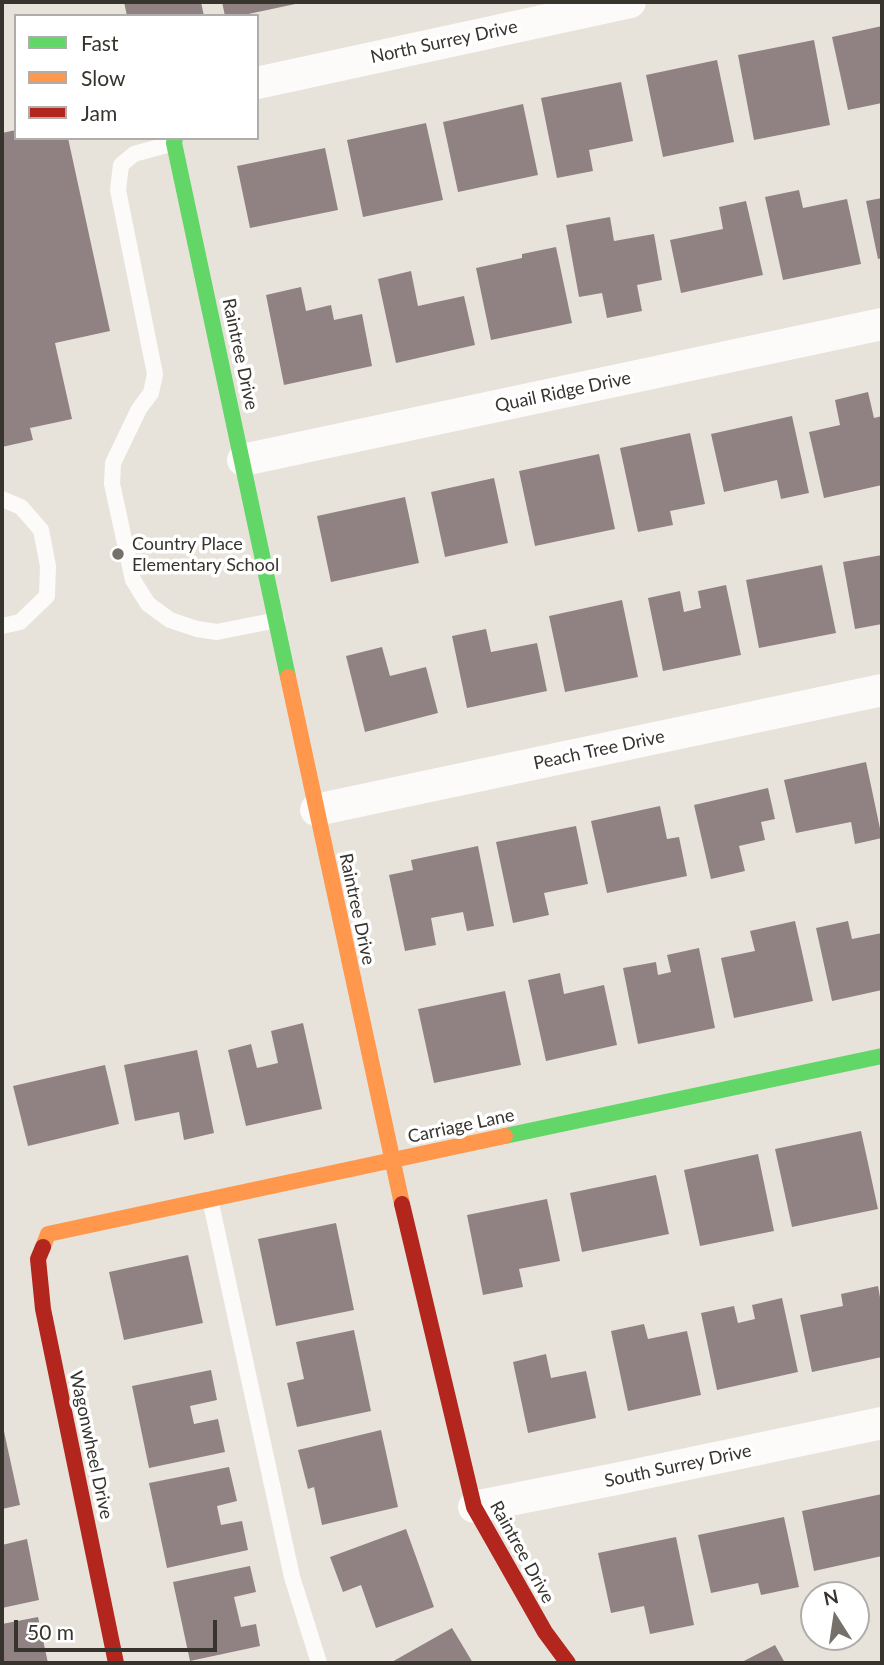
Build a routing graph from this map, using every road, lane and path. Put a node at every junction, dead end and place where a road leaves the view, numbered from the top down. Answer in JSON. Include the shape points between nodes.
{"nodes":[{"id":1,"x":630,"y":2,"type":"edge"},
{"id":2,"x":259,"y":83,"type":"edge"},
{"id":3,"x":175,"y":141,"type":"edge"},
{"id":4,"x":882,"y":324,"type":"edge"},
{"id":5,"x":243,"y":460,"type":"junction"},
{"id":6,"x":2,"y":499,"type":"edge"},
{"id":7,"x":277,"y":620,"type":"junction"},
{"id":8,"x":2,"y":626,"type":"edge"},
{"id":9,"x":882,"y":690,"type":"edge"},
{"id":10,"x":316,"y":810,"type":"junction"},
{"id":11,"x":882,"y":1056,"type":"edge"},
{"id":12,"x":392,"y":1160,"type":"junction"},
{"id":13,"x":210,"y":1199,"type":"junction"},
{"id":14,"x":48,"y":1234,"type":"joint"},
{"id":15,"x":882,"y":1423,"type":"edge"},
{"id":16,"x":474,"y":1507,"type":"junction"},
{"id":17,"x":116,"y":1663,"type":"edge"},
{"id":18,"x":318,"y":1663,"type":"edge"},
{"id":19,"x":568,"y":1663,"type":"edge"}],
"edges":[{"from":1,"to":2,"type":"street","name":"North Surrey Drive"},
{"from":3,"to":5,"type":"street","name":"Raintree Drive"},
{"from":3,"to":7,"type":"lane","via":[[134,155],[121,165],[118,190],[155,374],[151,393],[113,463],[112,484],[133,580],[148,604],[170,621],[217,632]]},
{"from":4,"to":5,"type":"street","name":"Quail Ridge Drive"},
{"from":5,"to":7,"type":"street","name":"Raintree Drive"},
{"from":6,"to":8,"type":"lane","via":[[20,507],[41,530],[48,566],[47,596],[20,622]]},
{"from":7,"to":10,"type":"street","name":"Raintree Drive"},
{"from":9,"to":10,"type":"street","name":"Peach Tree Drive"},
{"from":10,"to":12,"type":"street","name":"Raintree Drive"},
{"from":11,"to":12,"type":"street","name":"Carriage Lane"},
{"from":12,"to":13,"type":"street","name":"Carriage Lane"},
{"from":12,"to":16,"type":"street","name":"Raintree Drive"},
{"from":13,"to":14,"type":"street","name":"Carriage Lane"},
{"from":13,"to":18,"type":"lane","via":[[292,1577]]},
{"from":14,"to":17,"type":"street","name":"Wagonwheel Drive","via":[[38,1259],[43,1309]]},
{"from":15,"to":16,"type":"street","name":"South Surrey Drive"},
{"from":16,"to":19,"type":"street","name":"Raintree Drive","via":[[545,1632]]}]}
